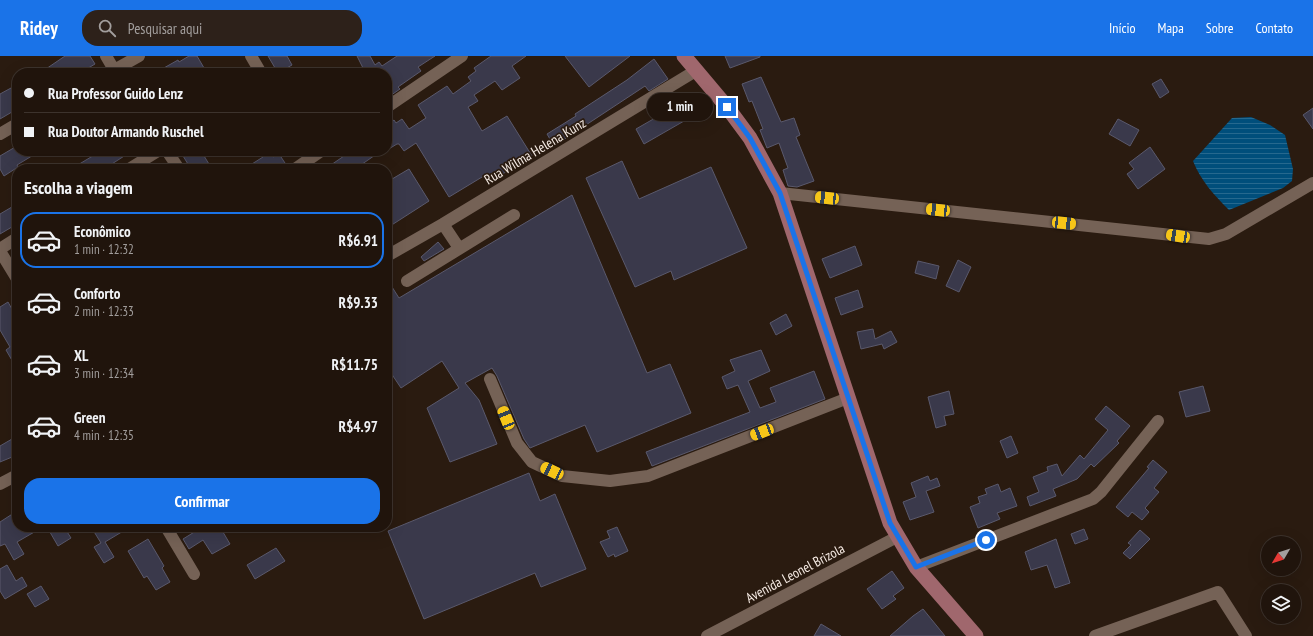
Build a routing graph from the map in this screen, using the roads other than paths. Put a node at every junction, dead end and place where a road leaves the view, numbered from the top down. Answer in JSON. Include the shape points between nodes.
{"nodes":[{"id":1,"x":106,"y":56,"type":"edge"},
{"id":2,"x":139,"y":56,"type":"edge"},
{"id":3,"x":251,"y":56,"type":"edge"},
{"id":4,"x":462,"y":56,"type":"edge"},
{"id":5,"x":684,"y":56,"type":"edge"},
{"id":6,"x":111,"y":68,"type":"edge"},
{"id":7,"x":120,"y":68,"type":"edge"},
{"id":8,"x":258,"y":68,"type":"edge"},
{"id":9,"x":697,"y":70,"type":"junction"},
{"id":10,"x":392,"y":104,"type":"edge"},
{"id":11,"x":12,"y":127,"type":"edge"},
{"id":12,"x":0,"y":134,"type":"edge"},
{"id":13,"x":150,"y":156,"type":"edge"},
{"id":14,"x":314,"y":156,"type":"edge"},
{"id":15,"x":137,"y":164,"type":"edge"},
{"id":16,"x":302,"y":164,"type":"edge"},
{"id":17,"x":1313,"y":183,"type":"edge"},
{"id":18,"x":780,"y":193,"type":"junction"},
{"id":19,"x":514,"y":215,"type":"dead end"},
{"id":20,"x":443,"y":224,"type":"junction"},
{"id":21,"x":12,"y":242,"type":"edge"},
{"id":22,"x":459,"y":248,"type":"junction"},
{"id":23,"x":0,"y":250,"type":"edge"},
{"id":24,"x":392,"y":253,"type":"edge"},
{"id":25,"x":12,"y":270,"type":"edge"},
{"id":26,"x":407,"y":281,"type":"dead end"},
{"id":27,"x":490,"y":379,"type":"dead end"},
{"id":28,"x":848,"y":398,"type":"junction"},
{"id":29,"x":1158,"y":421,"type":"dead end"},
{"id":30,"x":12,"y":477,"type":"edge"},
{"id":31,"x":0,"y":484,"type":"edge"},
{"id":32,"x":169,"y":532,"type":"edge"},
{"id":33,"x":897,"y":537,"type":"junction"},
{"id":34,"x":916,"y":567,"type":"junction"},
{"id":35,"x":194,"y":574,"type":"dead end"},
{"id":36,"x":1111,"y":633,"type":"edge"},
{"id":37,"x":707,"y":636,"type":"edge"},
{"id":38,"x":976,"y":636,"type":"edge"},
{"id":39,"x":1094,"y":636,"type":"edge"},
{"id":40,"x":1246,"y":636,"type":"edge"}],
"edges":[{"from":1,"to":6,"type":"street"},
{"from":2,"to":7,"type":"street"},
{"from":3,"to":8,"type":"street"},
{"from":4,"to":10,"type":"street"},
{"from":5,"to":9,"type":"main road"},
{"from":9,"to":18,"type":"main road","via":[[750,138]]},
{"from":9,"to":20,"type":"street","name":"Rua Wilma Helena Kunz"},
{"from":11,"to":12,"type":"street"},
{"from":13,"to":15,"type":"street"},
{"from":14,"to":16,"type":"street"},
{"from":17,"to":18,"type":"street","via":[[1226,234],[1210,239]]},
{"from":18,"to":28,"type":"main road"},
{"from":19,"to":22,"type":"street"},
{"from":20,"to":22,"type":"street"},
{"from":20,"to":24,"type":"street","name":"Rua Wilma Helena Kunz"},
{"from":21,"to":23,"type":"street"},
{"from":22,"to":26,"type":"street"},
{"from":23,"to":25,"type":"street"},
{"from":27,"to":28,"type":"street","via":[[517,443],[532,462],[562,476],[610,482],[648,476]]},
{"from":28,"to":33,"type":"main road"},
{"from":29,"to":34,"type":"street","via":[[1093,499]]},
{"from":30,"to":31,"type":"street"},
{"from":32,"to":35,"type":"street"},
{"from":33,"to":34,"type":"main road"},
{"from":33,"to":37,"type":"street","name":"Avenida Leonel Brizola"},
{"from":34,"to":38,"type":"main road"},
{"from":36,"to":39,"type":"street"},
{"from":36,"to":40,"type":"street","via":[[1218,592]]}]}
